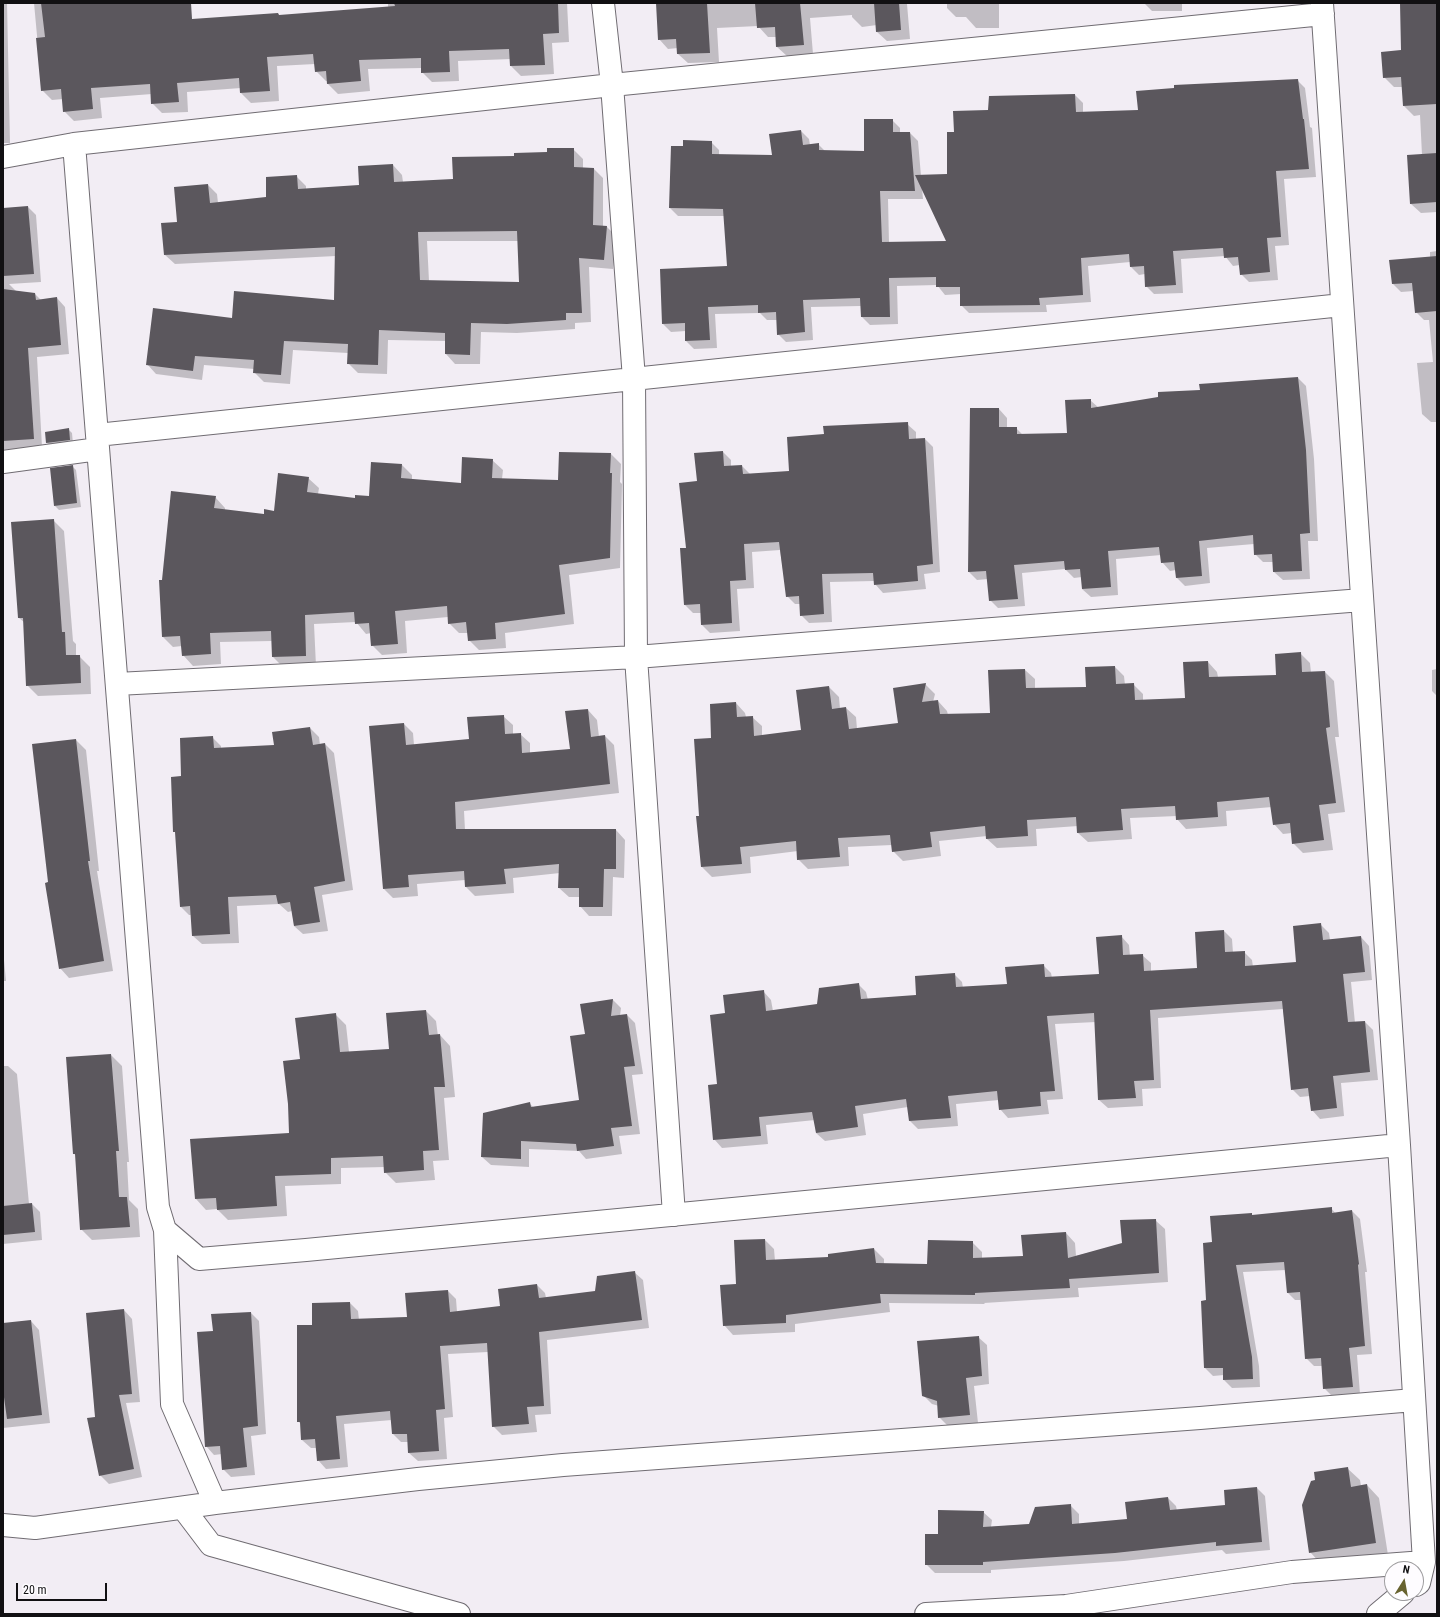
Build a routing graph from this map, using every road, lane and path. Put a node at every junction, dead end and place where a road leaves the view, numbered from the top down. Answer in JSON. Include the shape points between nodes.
{"nodes":[{"id":1,"x":603,"y":3,"type":"edge"},
{"id":2,"x":1323,"y":8,"type":"edge"},
{"id":3,"x":612,"y":85,"type":"junction"},
{"id":4,"x":74,"y":144,"type":"junction"},
{"id":5,"x":3,"y":157,"type":"edge"},
{"id":6,"x":1342,"y":305,"type":"junction"},
{"id":7,"x":634,"y":378,"type":"junction"},
{"id":8,"x":97,"y":442,"type":"junction"},
{"id":9,"x":3,"y":462,"type":"edge"},
{"id":10,"x":1362,"y":600,"type":"junction"},
{"id":11,"x":636,"y":657,"type":"junction"},
{"id":12,"x":117,"y":684,"type":"junction"},
{"id":13,"x":1399,"y":1145,"type":"junction"},
{"id":14,"x":674,"y":1215,"type":"junction"},
{"id":15,"x":165,"y":1230,"type":"junction"},
{"id":16,"x":1414,"y":1400,"type":"junction"},
{"id":17,"x":215,"y":1503,"type":"junction"},
{"id":18,"x":183,"y":1508,"type":"junction"},
{"id":19,"x":3,"y":1525,"type":"edge"},
{"id":20,"x":1424,"y":1561,"type":"edge"},
{"id":21,"x":1384,"y":1565,"type":"edge"},
{"id":22,"x":1393,"y":1601,"type":"edge"},
{"id":23,"x":459,"y":1614,"type":"edge"},
{"id":24,"x":926,"y":1614,"type":"edge"},
{"id":25,"x":1378,"y":1614,"type":"edge"}],
"edges":[{"from":1,"to":3,"type":"street"},
{"from":2,"to":3,"type":"street"},
{"from":2,"to":6,"type":"street"},
{"from":3,"to":4,"type":"street"},
{"from":3,"to":7,"type":"street"},
{"from":4,"to":5,"type":"street"},
{"from":4,"to":8,"type":"street"},
{"from":6,"to":7,"type":"street"},
{"from":6,"to":10,"type":"street"},
{"from":7,"to":8,"type":"street"},
{"from":7,"to":11,"type":"street"},
{"from":8,"to":9,"type":"street"},
{"from":8,"to":12,"type":"street"},
{"from":10,"to":11,"type":"street"},
{"from":10,"to":13,"type":"street"},
{"from":11,"to":12,"type":"street"},
{"from":11,"to":14,"type":"street"},
{"from":12,"to":15,"type":"street","via":[[158,1207]]},
{"from":13,"to":14,"type":"street"},
{"from":13,"to":16,"type":"street"},
{"from":14,"to":15,"type":"street","via":[[199,1259]]},
{"from":15,"to":17,"type":"street","via":[[172,1404]]},
{"from":16,"to":17,"type":"street","via":[[563,1465]]},
{"from":16,"to":20,"type":"street"},
{"from":17,"to":18,"type":"street"},
{"from":18,"to":19,"type":"street","via":[[35,1528]]},
{"from":18,"to":23,"type":"street","via":[[211,1545]]},
{"from":21,"to":24,"type":"street","via":[[1292,1572],[1066,1606]]},
{"from":22,"to":25,"type":"street"}]}
